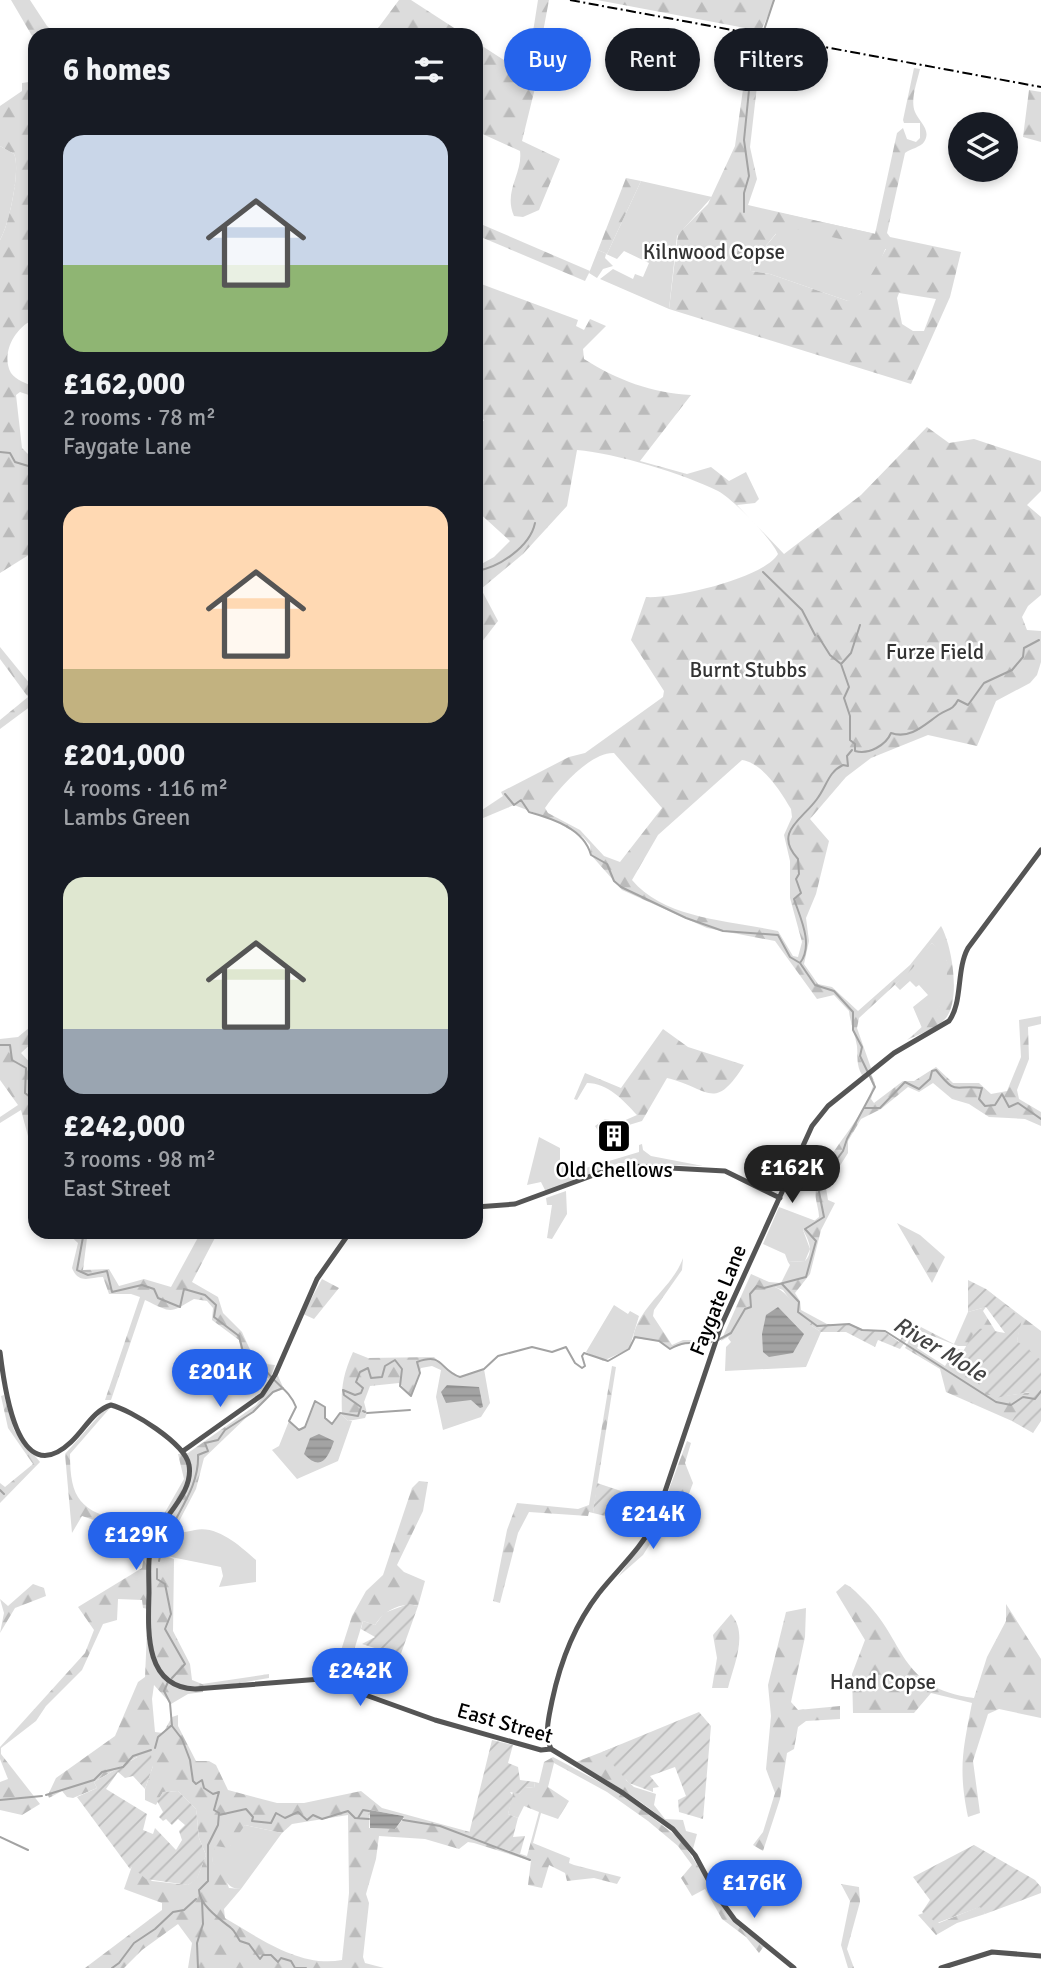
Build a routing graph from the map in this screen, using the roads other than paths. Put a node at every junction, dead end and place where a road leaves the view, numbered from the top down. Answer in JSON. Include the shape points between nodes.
{"nodes":[{"id":1,"x":1041,"y":850,"type":"edge"},
{"id":2,"x":780,"y":1198,"type":"junction"},
{"id":3,"x":483,"y":1206,"type":"edge"},
{"id":4,"x":345,"y":1239,"type":"edge"},
{"id":5,"x":0,"y":1352,"type":"edge"},
{"id":6,"x":183,"y":1451,"type":"junction"},
{"id":7,"x":551,"y":1749,"type":"junction"},
{"id":8,"x":1041,"y":1956,"type":"edge"},
{"id":9,"x":794,"y":1968,"type":"edge"},
{"id":10,"x":941,"y":1968,"type":"edge"}],
"edges":[{"from":1,"to":2,"type":"street","name":"Faygate Lane","via":[[968,948],[960,964],[949,1021],[901,1048],[815,1121]]},
{"from":2,"to":3,"type":"street","via":[[725,1171],[633,1166],[602,1172],[515,1204]]},
{"from":2,"to":7,"type":"street","name":"Faygate Lane","via":[[716,1340],[653,1525],[638,1550],[594,1599],[567,1652],[548,1722]]},
{"from":4,"to":6,"type":"street","via":[[317,1279],[273,1378],[254,1403]]},
{"from":5,"to":6,"type":"street","via":[[14,1425],[32,1449],[46,1455],[66,1447],[111,1405]]},
{"from":6,"to":7,"type":"street","name":"East Street","via":[[189,1465],[188,1482],[154,1538],[150,1560],[148,1639],[157,1667],[169,1681],[195,1689],[321,1679],[435,1720]]},
{"from":7,"to":9,"type":"street","name":"East Street","via":[[673,1829],[695,1855],[735,1920]]},
{"from":8,"to":10,"type":"street","via":[[992,1952]]}]}
